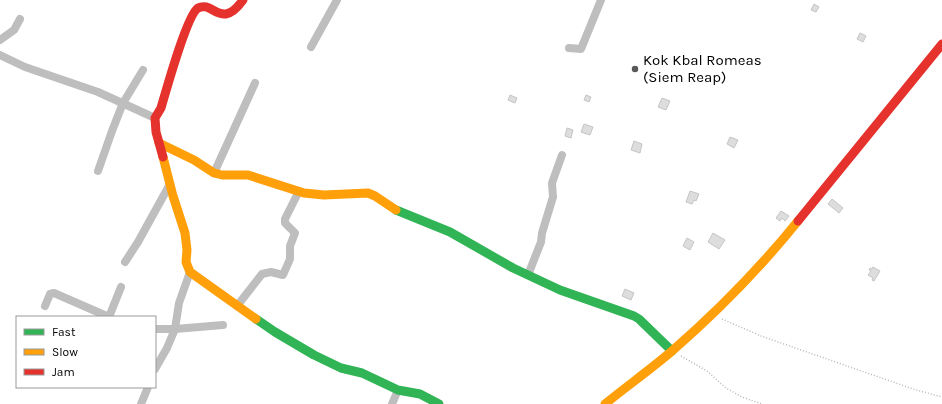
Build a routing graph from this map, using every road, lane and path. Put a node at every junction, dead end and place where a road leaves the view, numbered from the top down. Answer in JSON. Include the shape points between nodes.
{"nodes":[{"id":1,"x":243,"y":0,"type":"edge"},
{"id":2,"x":337,"y":0,"type":"edge"},
{"id":3,"x":601,"y":0,"type":"edge"},
{"id":4,"x":20,"y":19,"type":"dead end"},
{"id":5,"x":0,"y":40,"type":"edge"},
{"id":6,"x":942,"y":44,"type":"edge"},
{"id":7,"x":311,"y":47,"type":"dead end"},
{"id":8,"x":570,"y":48,"type":"dead end"},
{"id":9,"x":0,"y":55,"type":"edge"},
{"id":10,"x":142,"y":70,"type":"dead end"},
{"id":11,"x":255,"y":83,"type":"dead end"},
{"id":12,"x":124,"y":103,"type":"junction"},
{"id":13,"x":155,"y":118,"type":"junction"},
{"id":14,"x":159,"y":143,"type":"junction"},
{"id":15,"x":562,"y":156,"type":"dead end"},
{"id":16,"x":98,"y":170,"type":"dead end"},
{"id":17,"x":214,"y":173,"type":"junction"},
{"id":18,"x":170,"y":184,"type":"junction"},
{"id":19,"x":299,"y":191,"type":"junction"},
{"id":20,"x":125,"y":262,"type":"dead end"},
{"id":21,"x":190,"y":272,"type":"junction"},
{"id":22,"x":528,"y":275,"type":"junction"},
{"id":23,"x":121,"y":287,"type":"dead end"},
{"id":24,"x":45,"y":306,"type":"dead end"},
{"id":25,"x":237,"y":306,"type":"junction"},
{"id":26,"x":713,"y":314,"type":"junction"},
{"id":27,"x":107,"y":316,"type":"edge"},
{"id":28,"x":109,"y":316,"type":"edge"},
{"id":29,"x":223,"y":324,"type":"dead end"},
{"id":30,"x":156,"y":329,"type":"edge"},
{"id":31,"x":175,"y":330,"type":"junction"},
{"id":32,"x":672,"y":351,"type":"junction"},
{"id":33,"x":156,"y":367,"type":"edge"},
{"id":34,"x":148,"y":388,"type":"edge"},
{"id":35,"x":398,"y":390,"type":"junction"},
{"id":36,"x":942,"y":396,"type":"edge"},
{"id":37,"x":141,"y":404,"type":"edge"},
{"id":38,"x":392,"y":404,"type":"edge"},
{"id":39,"x":439,"y":404,"type":"edge"},
{"id":40,"x":605,"y":404,"type":"edge"},
{"id":41,"x":762,"y":404,"type":"edge"}],
"edges":[{"from":1,"to":13,"type":"street","via":[[231,13],[202,7],[193,13],[162,108]]},
{"from":2,"to":7,"type":"street"},
{"from":3,"to":8,"type":"street","via":[[581,49]]},
{"from":4,"to":5,"type":"street","via":[[14,30]]},
{"from":6,"to":26,"type":"street","via":[[779,245]]},
{"from":9,"to":12,"type":"street","via":[[25,67]]},
{"from":10,"to":12,"type":"street"},
{"from":11,"to":17,"type":"street"},
{"from":12,"to":13,"type":"street"},
{"from":12,"to":16,"type":"street"},
{"from":13,"to":14,"type":"street"},
{"from":14,"to":17,"type":"street"},
{"from":14,"to":18,"type":"street"},
{"from":15,"to":22,"type":"street","via":[[552,183],[553,197],[541,242]]},
{"from":17,"to":19,"type":"street","via":[[248,175]]},
{"from":18,"to":20,"type":"street"},
{"from":18,"to":21,"type":"street","via":[[185,233],[186,262]]},
{"from":19,"to":22,"type":"street","via":[[324,194],[368,193],[402,213],[450,232]]},
{"from":19,"to":25,"type":"street","via":[[285,219],[285,223],[295,235],[290,246],[290,259],[283,275],[271,272],[262,274]]},
{"from":21,"to":25,"type":"street"},
{"from":21,"to":31,"type":"street","via":[[179,303]]},
{"from":22,"to":32,"type":"street","via":[[634,316]]},
{"from":23,"to":28,"type":"street"},
{"from":24,"to":27,"type":"street","via":[[50,294],[54,293]]},
{"from":25,"to":35,"type":"street","via":[[314,355],[341,368],[377,379]]},
{"from":26,"to":32,"type":"street"},
{"from":26,"to":36,"type":"path","via":[[761,336],[913,389]]},
{"from":29,"to":31,"type":"street"},
{"from":30,"to":31,"type":"street"},
{"from":31,"to":33,"type":"street"},
{"from":32,"to":40,"type":"street"},
{"from":32,"to":41,"type":"path","via":[[707,371],[726,388]]},
{"from":34,"to":37,"type":"street"},
{"from":35,"to":38,"type":"street"},
{"from":35,"to":39,"type":"street","via":[[420,394]]}]}
